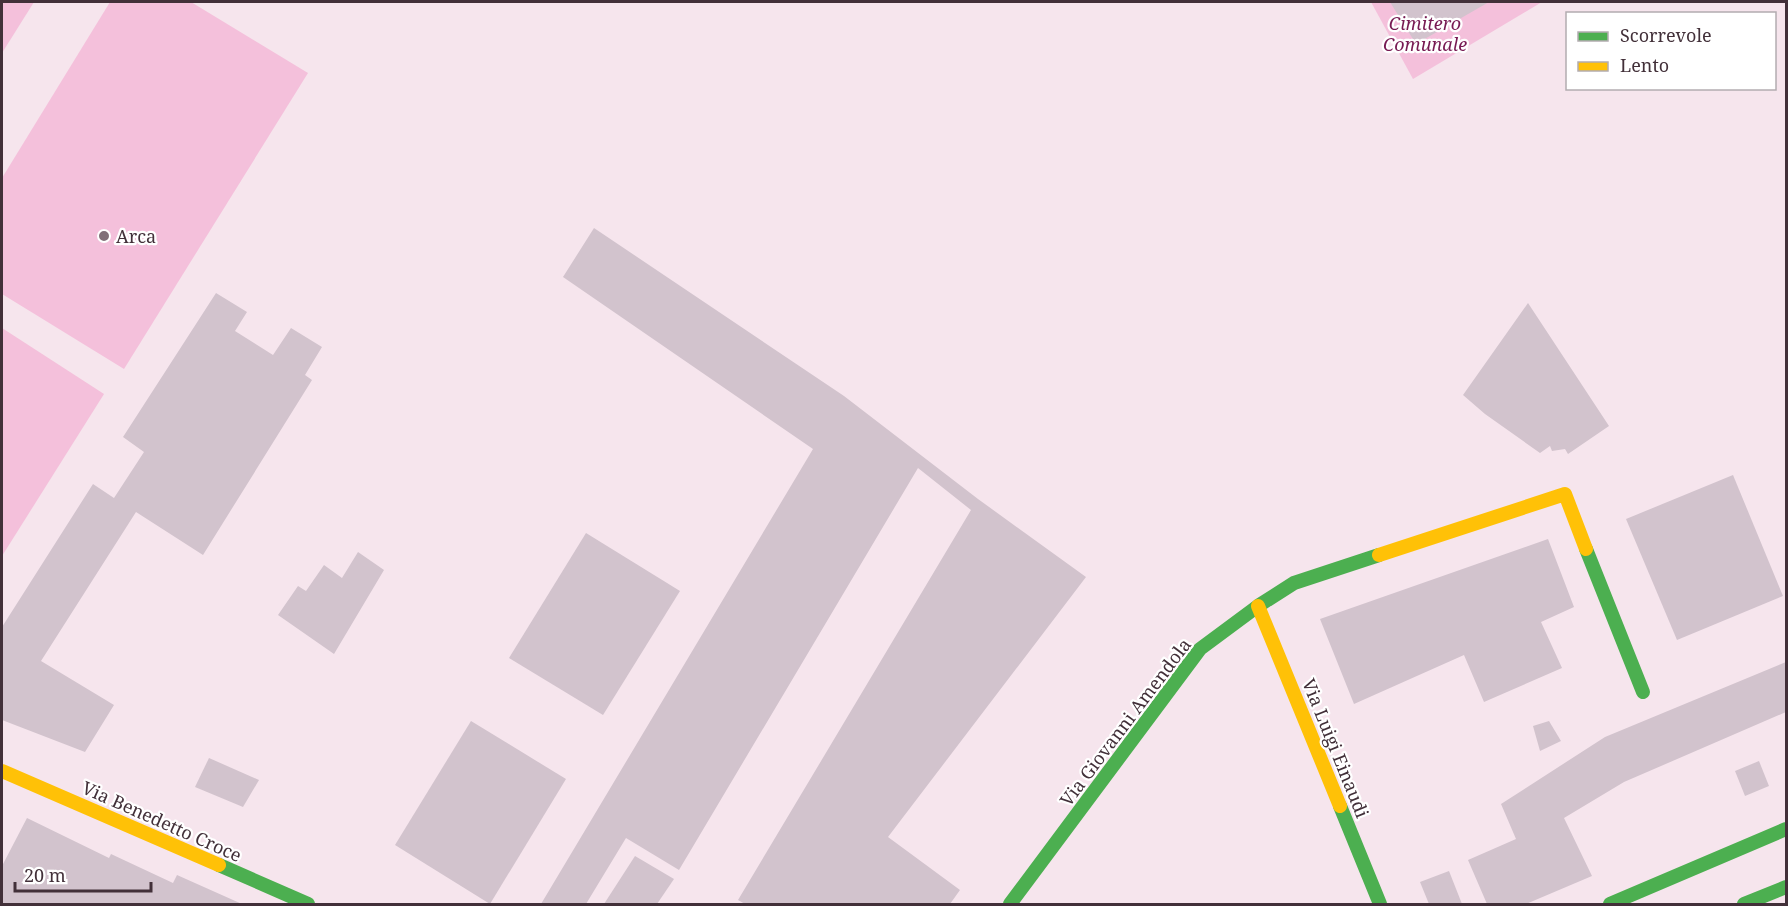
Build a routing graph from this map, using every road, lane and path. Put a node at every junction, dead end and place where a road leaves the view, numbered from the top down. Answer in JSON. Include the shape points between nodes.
{"nodes":[{"id":1,"x":1258,"y":606,"type":"junction"},
{"id":2,"x":1642,"y":692,"type":"dead end"},
{"id":3,"x":2,"y":771,"type":"edge"},
{"id":4,"x":1786,"y":829,"type":"edge"},
{"id":5,"x":1786,"y":887,"type":"edge"},
{"id":6,"x":308,"y":904,"type":"edge"},
{"id":7,"x":1010,"y":904,"type":"edge"},
{"id":8,"x":1380,"y":904,"type":"edge"},
{"id":9,"x":1610,"y":904,"type":"edge"},
{"id":10,"x":1744,"y":904,"type":"edge"}],
"edges":[{"from":1,"to":2,"type":"street","name":"Via Giovanni Amendola","via":[[1294,583],[1565,494]]},
{"from":1,"to":7,"type":"street","name":"Via Giovanni Amendola","via":[[1200,649]]},
{"from":1,"to":8,"type":"street","name":"Via Luigi Einaudi"},
{"from":3,"to":6,"type":"street","name":"Via Benedetto Croce"},
{"from":4,"to":9,"type":"street"},
{"from":5,"to":10,"type":"street"}]}
